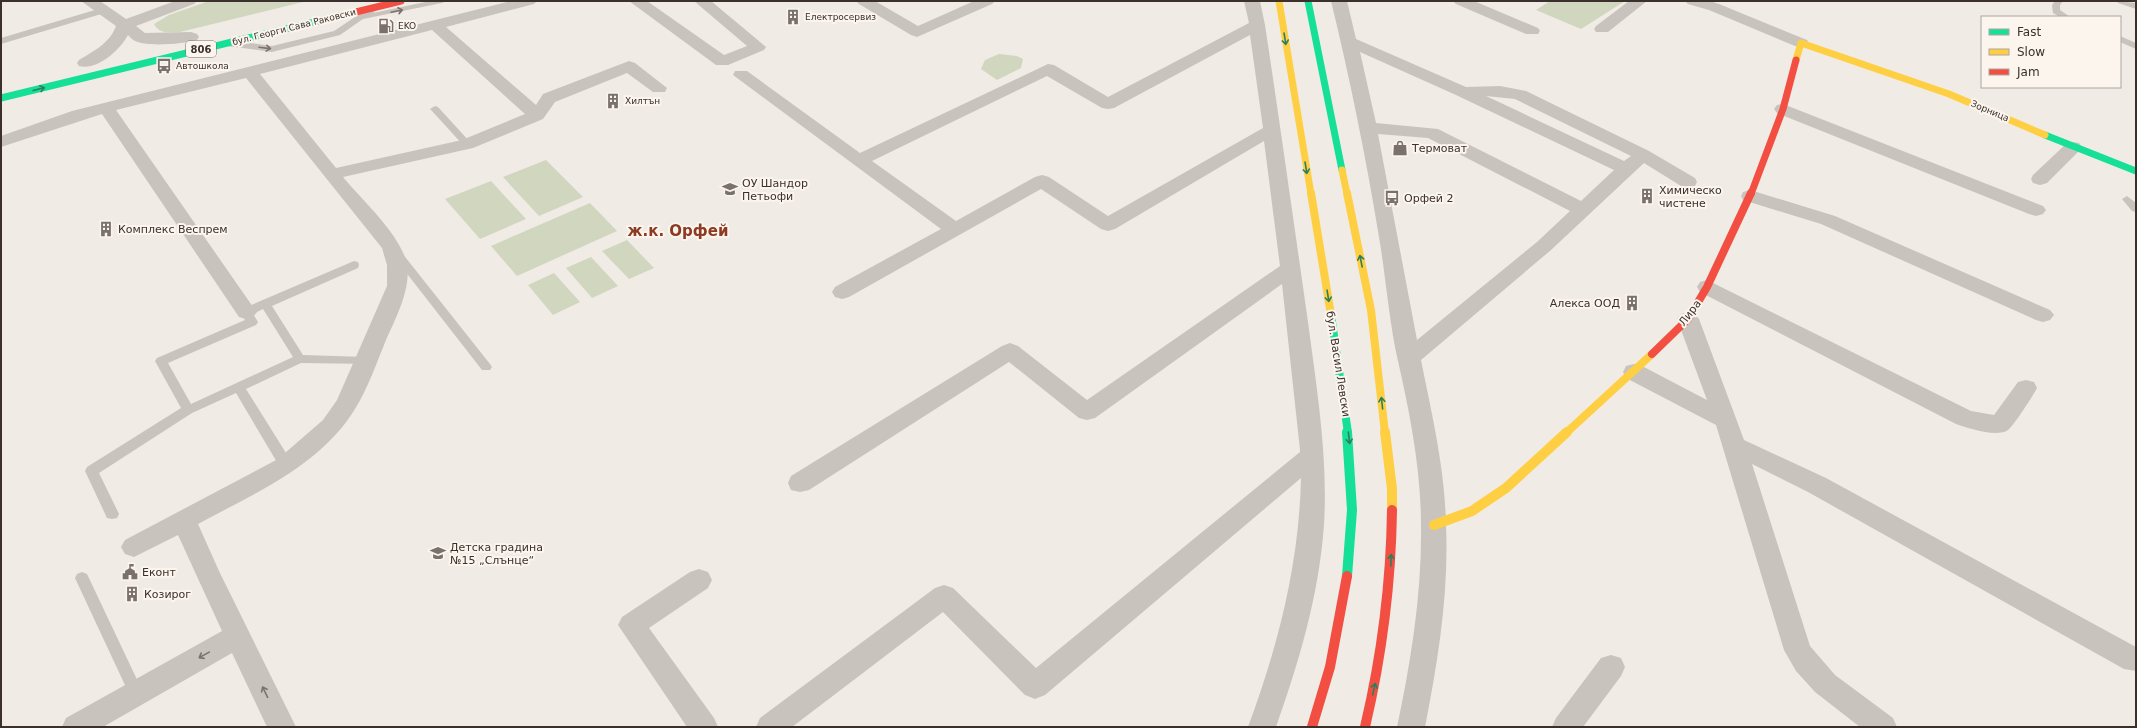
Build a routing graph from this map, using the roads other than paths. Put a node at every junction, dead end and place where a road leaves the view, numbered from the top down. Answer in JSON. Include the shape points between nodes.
{"nodes":[{"id":1,"x":89,"y":1,"type":"edge"},
{"id":2,"x":189,"y":1,"type":"edge"},
{"id":3,"x":401,"y":1,"type":"edge"},
{"id":4,"x":442,"y":1,"type":"edge"},
{"id":5,"x":529,"y":1,"type":"edge"},
{"id":6,"x":637,"y":1,"type":"edge"},
{"id":7,"x":702,"y":1,"type":"edge"},
{"id":8,"x":864,"y":1,"type":"edge"},
{"id":9,"x":987,"y":1,"type":"edge"},
{"id":10,"x":1252,"y":1,"type":"edge"},
{"id":11,"x":1278,"y":1,"type":"edge"},
{"id":12,"x":1308,"y":1,"type":"edge"},
{"id":13,"x":1339,"y":1,"type":"edge"},
{"id":14,"x":1461,"y":1,"type":"edge"},
{"id":15,"x":1639,"y":1,"type":"edge"},
{"id":16,"x":1693,"y":1,"type":"edge"},
{"id":17,"x":2059,"y":1,"type":"edge"},
{"id":18,"x":2121,"y":1,"type":"edge"},
{"id":19,"x":2136,"y":6,"type":"edge"},
{"id":20,"x":376,"y":7,"type":"junction"},
{"id":21,"x":105,"y":10,"type":"junction"},
{"id":22,"x":2064,"y":16,"type":"edge"},
{"id":23,"x":358,"y":19,"type":"junction"},
{"id":24,"x":124,"y":25,"type":"junction"},
{"id":25,"x":435,"y":25,"type":"junction"},
{"id":26,"x":1257,"y":25,"type":"junction"},
{"id":27,"x":1602,"y":29,"type":"dead end"},
{"id":28,"x":1532,"y":31,"type":"dead end"},
{"id":29,"x":195,"y":36,"type":"joint"},
{"id":30,"x":2121,"y":39,"type":"edge"},
{"id":31,"x":1,"y":41,"type":"edge"},
{"id":32,"x":1350,"y":42,"type":"junction"},
{"id":33,"x":227,"y":43,"type":"junction"},
{"id":34,"x":1801,"y":43,"type":"junction"},
{"id":35,"x":2136,"y":46,"type":"edge"},
{"id":36,"x":146,"y":48,"type":"dead end"},
{"id":37,"x":115,"y":56,"type":"dead end"},
{"id":38,"x":81,"y":64,"type":"joint"},
{"id":39,"x":250,"y":72,"type":"junction"},
{"id":40,"x":741,"y":75,"type":"dead end"},
{"id":41,"x":659,"y":88,"type":"dead end"},
{"id":42,"x":1462,"y":90,"type":"junction"},
{"id":43,"x":1,"y":98,"type":"edge"},
{"id":44,"x":106,"y":108,"type":"junction"},
{"id":45,"x":435,"y":109,"type":"dead end"},
{"id":46,"x":1783,"y":109,"type":"junction"},
{"id":47,"x":537,"y":115,"type":"junction"},
{"id":48,"x":1369,"y":128,"type":"junction"},
{"id":49,"x":1271,"y":130,"type":"junction"},
{"id":50,"x":1,"y":142,"type":"edge"},
{"id":51,"x":467,"y":144,"type":"junction"},
{"id":52,"x":2073,"y":147,"type":"junction"},
{"id":53,"x":1643,"y":155,"type":"junction"},
{"id":54,"x":859,"y":160,"type":"junction"},
{"id":55,"x":1626,"y":169,"type":"junction"},
{"id":56,"x":2136,"y":171,"type":"edge"},
{"id":57,"x":333,"y":174,"type":"junction"},
{"id":58,"x":2040,"y":179,"type":"dead end"},
{"id":59,"x":1688,"y":182,"type":"dead end"},
{"id":60,"x":1750,"y":196,"type":"junction"},
{"id":61,"x":2127,"y":199,"type":"dead end"},
{"id":62,"x":1582,"y":209,"type":"junction"},
{"id":63,"x":2136,"y":209,"type":"edge"},
{"id":64,"x":2036,"y":210,"type":"dead end"},
{"id":65,"x":954,"y":229,"type":"junction"},
{"id":66,"x":391,"y":246,"type":"junction"},
{"id":67,"x":354,"y":265,"type":"dead end"},
{"id":68,"x":1290,"y":268,"type":"junction"},
{"id":69,"x":1707,"y":287,"type":"junction"},
{"id":70,"x":842,"y":292,"type":"dead end"},
{"id":71,"x":265,"y":304,"type":"junction"},
{"id":72,"x":246,"y":312,"type":"junction"},
{"id":73,"x":2044,"y":315,"type":"dead end"},
{"id":74,"x":1688,"y":319,"type":"junction"},
{"id":75,"x":300,"y":359,"type":"junction"},
{"id":76,"x":1408,"y":359,"type":"junction"},
{"id":77,"x":366,"y":361,"type":"junction"},
{"id":78,"x":486,"y":367,"type":"dead end"},
{"id":79,"x":1634,"y":372,"type":"junction"},
{"id":80,"x":239,"y":386,"type":"junction"},
{"id":81,"x":2026,"y":388,"type":"dead end"},
{"id":82,"x":188,"y":410,"type":"junction"},
{"id":83,"x":1726,"y":420,"type":"junction"},
{"id":84,"x":1733,"y":445,"type":"junction"},
{"id":85,"x":1312,"y":455,"type":"junction"},
{"id":86,"x":286,"y":465,"type":"junction"},
{"id":87,"x":800,"y":483,"type":"dead end"},
{"id":88,"x":112,"y":514,"type":"dead end"},
{"id":89,"x":184,"y":520,"type":"junction"},
{"id":90,"x":1434,"y":525,"type":"junction"},
{"id":91,"x":134,"y":548,"type":"dead end"},
{"id":92,"x":82,"y":578,"type":"dead end"},
{"id":93,"x":699,"y":580,"type":"dead end"},
{"id":94,"x":238,"y":636,"type":"junction"},
{"id":95,"x":2134,"y":660,"type":"dead end"},
{"id":96,"x":1611,"y":667,"type":"dead end"},
{"id":97,"x":136,"y":693,"type":"junction"},
{"id":98,"x":76,"y":727,"type":"edge"},
{"id":99,"x":282,"y":727,"type":"edge"},
{"id":100,"x":704,"y":727,"type":"edge"},
{"id":101,"x":770,"y":727,"type":"edge"},
{"id":102,"x":1262,"y":727,"type":"edge"},
{"id":103,"x":1312,"y":727,"type":"edge"},
{"id":104,"x":1365,"y":727,"type":"edge"},
{"id":105,"x":1411,"y":727,"type":"edge"},
{"id":106,"x":1566,"y":727,"type":"edge"},
{"id":107,"x":1883,"y":727,"type":"edge"}],
"edges":[{"from":1,"to":21,"type":"street"},
{"from":2,"to":24,"type":"street"},
{"from":3,"to":20,"type":"main road","name":"бул. Георги Сава Раковски","number":"806"},
{"from":23,"to":4,"type":"lane","one_way":true},
{"from":5,"to":25,"type":"street"},
{"from":6,"to":7,"type":"street","via":[[722,62],[758,47]]},
{"from":8,"to":9,"type":"street","via":[[917,32]]},
{"from":10,"to":26,"type":"street"},
{"from":11,"to":103,"type":"main road","name":"бул. Васил Левски","one_way":true,"via":[[1346,409],[1352,477],[1346,576],[1338,628]]},
{"from":104,"to":12,"type":"main road","one_way":true,"via":[[1375,686],[1387,606],[1392,489],[1371,310]]},
{"from":13,"to":32,"type":"street"},
{"from":14,"to":28,"type":"street"},
{"from":15,"to":27,"type":"street"},
{"from":16,"to":34,"type":"street","via":[[1714,7]]},
{"from":17,"to":22,"type":"lane","via":[[2056,11]]},
{"from":18,"to":19,"type":"lane"},
{"from":20,"to":23,"type":"lane"},
{"from":20,"to":33,"type":"main road","name":"бул. Георги Сава Раковски","number":"806"},
{"from":21,"to":24,"type":"street"},
{"from":21,"to":31,"type":"lane"},
{"from":33,"to":23,"type":"lane","one_way":true,"via":[[272,49],[337,33]]},
{"from":24,"to":29,"type":"street","via":[[141,38]]},
{"from":24,"to":38,"type":"street","via":[[122,34],[116,42]]},
{"from":25,"to":39,"type":"street"},
{"from":25,"to":47,"type":"street"},
{"from":26,"to":49,"type":"street"},
{"from":26,"to":54,"type":"street","via":[[1108,104],[1048,69]]},
{"from":29,"to":36,"type":"main road","number":"806"},
{"from":30,"to":35,"type":"lane"},
{"from":32,"to":42,"type":"street"},
{"from":32,"to":48,"type":"street"},
{"from":43,"to":33,"type":"main road","name":"бул. Георги Сава Раковски","number":"806","one_way":true},
{"from":34,"to":46,"type":"main road","name":"Лира"},
{"from":34,"to":52,"type":"main road","name":"Зорница","via":[[1949,94]]},
{"from":37,"to":38,"type":"main road"},
{"from":39,"to":44,"type":"street"},
{"from":39,"to":57,"type":"street"},
{"from":40,"to":54,"type":"street"},
{"from":41,"to":47,"type":"street","via":[[629,66],[549,98]]},
{"from":42,"to":53,"type":"street","via":[[1500,91],[1520,95]]},
{"from":42,"to":55,"type":"street"},
{"from":44,"to":50,"type":"street"},
{"from":44,"to":72,"type":"street"},
{"from":45,"to":51,"type":"lane"},
{"from":46,"to":60,"type":"main road","name":"Лира"},
{"from":46,"to":64,"type":"street"},
{"from":47,"to":51,"type":"street"},
{"from":48,"to":62,"type":"street","via":[[1432,133]]},
{"from":48,"to":76,"type":"street"},
{"from":49,"to":65,"type":"street","via":[[1108,224],[1042,181]]},
{"from":49,"to":68,"type":"street"},
{"from":51,"to":57,"type":"street"},
{"from":52,"to":56,"type":"main road","name":"Зорница"},
{"from":52,"to":58,"type":"street"},
{"from":53,"to":55,"type":"street"},
{"from":53,"to":59,"type":"street"},
{"from":54,"to":65,"type":"street"},
{"from":55,"to":62,"type":"street"},
{"from":57,"to":66,"type":"street"},
{"from":60,"to":69,"type":"main road","name":"Лира"},
{"from":60,"to":73,"type":"street","via":[[1828,220]]},
{"from":61,"to":63,"type":"lane"},
{"from":62,"to":76,"type":"street","via":[[1544,246]]},
{"from":65,"to":70,"type":"street"},
{"from":66,"to":77,"type":"street","via":[[397,265],[397,286]]},
{"from":66,"to":78,"type":"lane"},
{"from":67,"to":71,"type":"lane"},
{"from":68,"to":85,"type":"street"},
{"from":68,"to":87,"type":"street","via":[[1087,412],[1010,351]]},
{"from":69,"to":74,"type":"main road","name":"Лира"},
{"from":69,"to":81,"type":"street","via":[[1964,418],[2000,424]]},
{"from":71,"to":72,"type":"lane"},
{"from":71,"to":75,"type":"lane"},
{"from":72,"to":82,"type":"lane","via":[[252,322],[161,361]]},
{"from":74,"to":79,"type":"main road","name":"Лира"},
{"from":74,"to":83,"type":"street"},
{"from":75,"to":77,"type":"lane"},
{"from":75,"to":80,"type":"lane"},
{"from":76,"to":90,"type":"street","via":[[1425,443]]},
{"from":77,"to":86,"type":"street","via":[[347,404],[331,426]]},
{"from":79,"to":83,"type":"street"},
{"from":79,"to":90,"type":"main road","name":"Лира","via":[[1506,488],[1472,511]]},
{"from":80,"to":82,"type":"lane"},
{"from":80,"to":86,"type":"lane"},
{"from":82,"to":88,"type":"lane","via":[[92,471]]},
{"from":83,"to":84,"type":"street"},
{"from":84,"to":95,"type":"street","via":[[1817,485]]},
{"from":84,"to":107,"type":"street","via":[[1798,650],[1833,691]]},
{"from":85,"to":101,"type":"street","via":[[1035,686],[944,596]]},
{"from":85,"to":102,"type":"street","via":[[1311,527],[1303,582],[1281,673]]},
{"from":86,"to":89,"type":"street"},
{"from":89,"to":91,"type":"street"},
{"from":89,"to":94,"type":"street"},
{"from":90,"to":105,"type":"street","via":[[1431,596],[1418,695]]},
{"from":92,"to":97,"type":"lane"},
{"from":93,"to":100,"type":"street","via":[[631,625]]},
{"from":94,"to":97,"type":"street","one_way":true},
{"from":99,"to":94,"type":"street","one_way":true},
{"from":96,"to":106,"type":"street"},
{"from":97,"to":98,"type":"street"}]}
